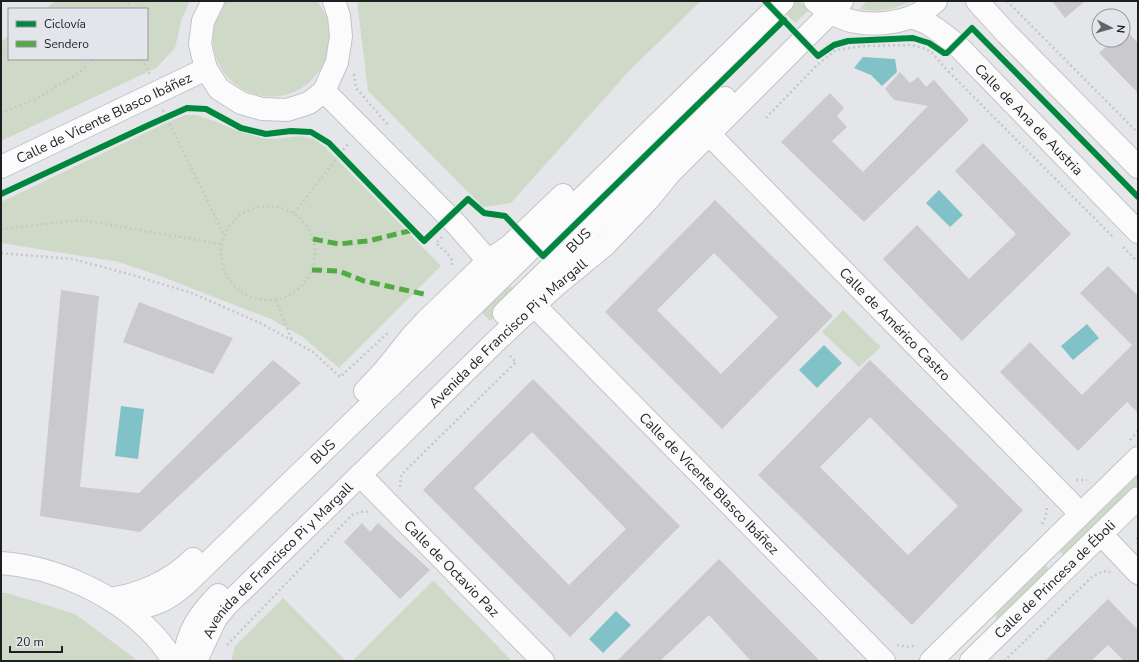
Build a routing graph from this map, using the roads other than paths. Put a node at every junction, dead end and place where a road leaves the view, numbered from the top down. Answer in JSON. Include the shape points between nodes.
{"nodes":[{"id":1,"x":214,"y":1,"type":"edge"},
{"id":2,"x":334,"y":1,"type":"edge"},
{"id":3,"x":764,"y":1,"type":"edge"},
{"id":4,"x":783,"y":1,"type":"edge"},
{"id":5,"x":936,"y":1,"type":"edge"},
{"id":6,"x":977,"y":1,"type":"edge"},
{"id":7,"x":829,"y":5,"type":"edge"},
{"id":8,"x":912,"y":17,"type":"junction"},
{"id":9,"x":206,"y":69,"type":"junction"},
{"id":10,"x":324,"y":91,"type":"junction"},
{"id":11,"x":709,"y":134,"type":"junction"},
{"id":12,"x":1,"y":167,"type":"edge"},
{"id":13,"x":1138,"y":167,"type":"edge"},
{"id":14,"x":1138,"y":232,"type":"edge"},
{"id":15,"x":495,"y":268,"type":"junction"},
{"id":16,"x":533,"y":295,"type":"junction"},
{"id":17,"x":1132,"y":450,"type":"edge"},
{"id":18,"x":360,"y":475,"type":"junction"},
{"id":19,"x":1138,"y":498,"type":"edge"},
{"id":20,"x":1081,"y":514,"type":"junction"},
{"id":21,"x":1101,"y":534,"type":"junction"},
{"id":22,"x":1,"y":563,"type":"edge"},
{"id":23,"x":1138,"y":572,"type":"edge"},
{"id":24,"x":117,"y":604,"type":"junction"},
{"id":25,"x":983,"y":610,"type":"junction"},
{"id":26,"x":174,"y":661,"type":"edge"},
{"id":27,"x":183,"y":661,"type":"edge"},
{"id":28,"x":197,"y":661,"type":"edge"},
{"id":29,"x":543,"y":661,"type":"edge"},
{"id":30,"x":884,"y":661,"type":"edge"},
{"id":31,"x":931,"y":661,"type":"edge"},
{"id":32,"x":949,"y":661,"type":"edge"},
{"id":33,"x":971,"y":661,"type":"edge"}],
"edges":[{"from":1,"to":9,"type":"street","via":[[203,22],[200,44]]},
{"from":2,"to":10,"type":"street","via":[[341,36],[337,62]]},
{"from":3,"to":15,"type":"street","via":[[511,245]]},
{"from":4,"to":15,"type":"street","name":"BUS"},
{"from":5,"to":8,"type":"street"},
{"from":6,"to":13,"type":"street"},
{"from":7,"to":8,"type":"street","via":[[845,19],[870,24]]},
{"from":7,"to":11,"type":"street","name":"Avenida de Francisco Pi y Margall","via":[[802,40]]},
{"from":7,"to":16,"type":"street","name":"BUS","via":[[801,27],[693,128]]},
{"from":8,"to":14,"type":"street","name":"Calle de Ana de Austria","via":[[927,23],[956,44]]},
{"from":9,"to":10,"type":"street","via":[[219,89],[241,102],[262,109],[286,110],[309,103]]},
{"from":9,"to":12,"type":"street","name":"Calle de Vicente Blasco Ibáñez"},
{"from":10,"to":15,"type":"street","via":[[456,224]]},
{"from":11,"to":16,"type":"street","name":"Avenida de Francisco Pi y Margall","via":[[605,245],[555,286]]},
{"from":11,"to":20,"type":"street","name":"Calle de Américo Castro"},
{"from":15,"to":16,"type":"street"},
{"from":15,"to":24,"type":"street","via":[[412,336],[384,371],[188,564],[177,573],[124,597]]},
{"from":16,"to":18,"type":"street","name":"Avenida de Francisco Pi y Margall","via":[[495,342]]},
{"from":16,"to":27,"type":"street","name":"BUS","via":[[221,592],[203,611],[194,626]]},
{"from":16,"to":30,"type":"street","name":"Calle de Vicente Blasco Ibáñez"},
{"from":17,"to":20,"type":"street","name":"Calle de Princesa de Éboli"},
{"from":18,"to":28,"type":"street","name":"Avenida de Francisco Pi y Margall","via":[[226,606],[216,618]]},
{"from":18,"to":29,"type":"street","name":"Calle de Octavio Paz"},
{"from":19,"to":21,"type":"street","name":"Calle de Princesa de Éboli"},
{"from":20,"to":25,"type":"street","name":"Calle de Princesa de Éboli"},
{"from":21,"to":23,"type":"street"},
{"from":21,"to":33,"type":"street","name":"Calle de Princesa de Éboli"},
{"from":22,"to":24,"type":"street","via":[[17,564],[57,574]]},
{"from":24,"to":26,"type":"street","via":[[151,632]]},
{"from":25,"to":31,"type":"street","name":"Calle de Princesa de Éboli"},
{"from":25,"to":32,"type":"street","name":"Calle de Princesa de Éboli","via":[[971,640]]}]}
